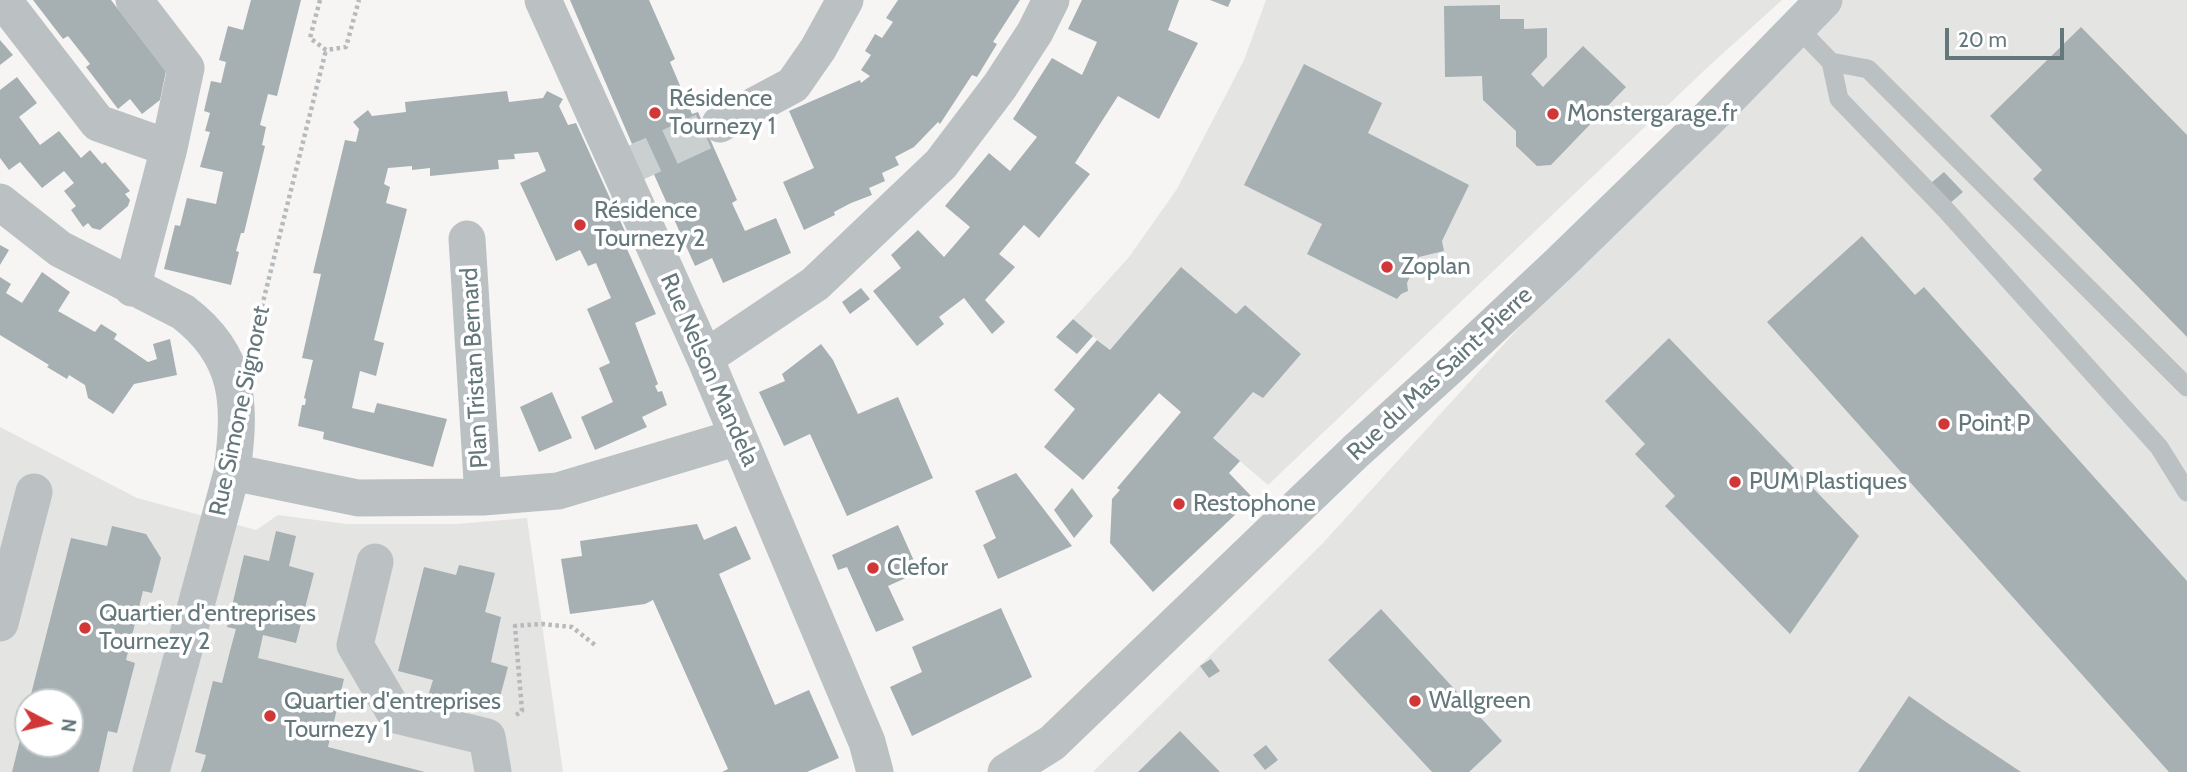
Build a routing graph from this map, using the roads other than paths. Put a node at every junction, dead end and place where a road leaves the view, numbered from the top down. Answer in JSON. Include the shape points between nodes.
{"nodes":[{"id":1,"x":3,"y":0,"type":"edge"},
{"id":2,"x":134,"y":0,"type":"edge"},
{"id":3,"x":543,"y":0,"type":"edge"},
{"id":4,"x":845,"y":0,"type":"edge"},
{"id":5,"x":1051,"y":0,"type":"edge"},
{"id":6,"x":1824,"y":0,"type":"edge"},
{"id":7,"x":1798,"y":28,"type":"junction"},
{"id":8,"x":1831,"y":62,"type":"junction"},
{"id":9,"x":720,"y":124,"type":"tunnel mouth"},
{"id":10,"x":169,"y":149,"type":"junction"},
{"id":11,"x":0,"y":202,"type":"edge"},
{"id":12,"x":467,"y":239,"type":"dead end"},
{"id":13,"x":132,"y":288,"type":"junction"},
{"id":14,"x":705,"y":358,"type":"junction"},
{"id":15,"x":2187,"y":387,"type":"edge"},
{"id":16,"x":738,"y":437,"type":"junction"},
{"id":17,"x":232,"y":472,"type":"junction"},
{"id":18,"x":34,"y":492,"type":"dead end"},
{"id":19,"x":2187,"y":492,"type":"edge"},
{"id":20,"x":483,"y":497,"type":"junction"},
{"id":21,"x":375,"y":562,"type":"dead end"},
{"id":22,"x":0,"y":623,"type":"edge"},
{"id":23,"x":490,"y":754,"type":"edge"},
{"id":24,"x":871,"y":757,"type":"edge"},
{"id":25,"x":1044,"y":757,"type":"edge"},
{"id":26,"x":151,"y":772,"type":"edge"},
{"id":27,"x":887,"y":772,"type":"edge"},
{"id":28,"x":1006,"y":772,"type":"edge"}],
"edges":[{"from":1,"to":10,"type":"street","via":[[98,123]]},
{"from":2,"to":10,"type":"street","via":[[186,68]]},
{"from":3,"to":14,"type":"street","name":"Rue Nelson Mandela"},
{"from":4,"to":9,"type":"street","via":[[793,85]]},
{"from":5,"to":14,"type":"street","via":[[1000,86],[941,164],[815,284]]},
{"from":6,"to":7,"type":"street","name":"Rue du Mas Saint-Pierre"},
{"from":7,"to":8,"type":"lane"},
{"from":7,"to":25,"type":"street","name":"Rue du Mas Saint-Pierre","via":[[1569,255],[1356,451]]},
{"from":8,"to":15,"type":"lane","via":[[1868,69]]},
{"from":8,"to":19,"type":"lane","via":[[1839,99],[2160,447]]},
{"from":10,"to":13,"type":"street"},
{"from":11,"to":13,"type":"street","name":"Rue Simone Signoret","via":[[60,249]]},
{"from":12,"to":20,"type":"street","name":"Plan Tristan Bernard"},
{"from":13,"to":17,"type":"street","name":"Rue Simone Signoret","via":[[183,312],[221,352],[237,403]]},
{"from":14,"to":16,"type":"street","name":"Rue Nelson Mandela"},
{"from":16,"to":20,"type":"street","via":[[558,491]]},
{"from":16,"to":24,"type":"street","name":"Rue Nelson Mandela"},
{"from":17,"to":20,"type":"street","via":[[358,498]]},
{"from":17,"to":26,"type":"street","name":"Rue Simone Signoret"},
{"from":18,"to":22,"type":"street"},
{"from":21,"to":23,"type":"street","via":[[355,645],[396,716]]},
{"from":24,"to":27,"type":"street","name":"Rue Nelson Mandela"},
{"from":25,"to":28,"type":"street","name":"Rue du Mas Saint-Pierre"}]}
